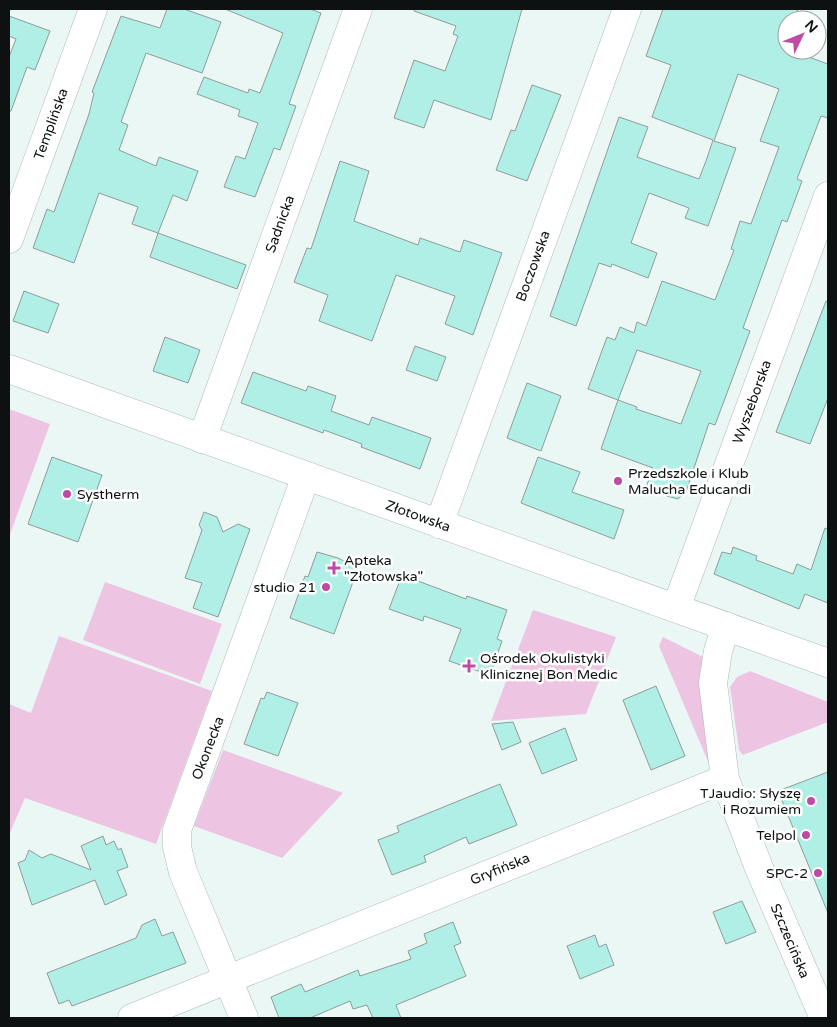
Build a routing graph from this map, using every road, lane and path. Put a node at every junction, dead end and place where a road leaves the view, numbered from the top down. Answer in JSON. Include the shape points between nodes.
{"nodes":[{"id":1,"x":93,"y":9,"type":"edge"},
{"id":2,"x":358,"y":9,"type":"edge"},
{"id":3,"x":627,"y":9,"type":"edge"},
{"id":4,"x":828,"y":196,"type":"edge"},
{"id":5,"x":9,"y":239,"type":"edge"},
{"id":6,"x":9,"y":369,"type":"edge"},
{"id":7,"x":202,"y":439,"type":"junction"},
{"id":8,"x":306,"y":476,"type":"junction"},
{"id":9,"x":439,"y":524,"type":"junction"},
{"id":10,"x":676,"y":608,"type":"junction"},
{"id":11,"x":726,"y":626,"type":"junction"},
{"id":12,"x":828,"y":663,"type":"edge"},
{"id":13,"x":726,"y":778,"type":"junction"},
{"id":14,"x":228,"y":979,"type":"junction"},
{"id":15,"x":132,"y":1018,"type":"edge"},
{"id":16,"x":244,"y":1018,"type":"edge"},
{"id":17,"x":824,"y":1018,"type":"edge"}],
"edges":[{"from":1,"to":5,"type":"street","name":"Templińska"},
{"from":2,"to":7,"type":"street","name":"Sadnicka"},
{"from":3,"to":9,"type":"street","name":"Boczowska"},
{"from":4,"to":10,"type":"street","name":"Wyszeborska"},
{"from":6,"to":7,"type":"street","name":"Złotowska"},
{"from":7,"to":8,"type":"street","name":"Złotowska"},
{"from":8,"to":9,"type":"street","name":"Złotowska"},
{"from":8,"to":14,"type":"street","name":"Okonecka","via":[[177,830],[177,847],[184,872]]},
{"from":9,"to":10,"type":"street","name":"Złotowska"},
{"from":10,"to":11,"type":"street","name":"Złotowska"},
{"from":11,"to":12,"type":"street","name":"Złotowska"},
{"from":11,"to":13,"type":"street","via":[[713,683]]},
{"from":13,"to":14,"type":"street","name":"Gryfińska"},
{"from":13,"to":17,"type":"street","name":"Szczecińska","via":[[759,868]]},
{"from":14,"to":15,"type":"street","name":"Gryfińska"},
{"from":14,"to":16,"type":"street","name":"Okonecka"}]}
